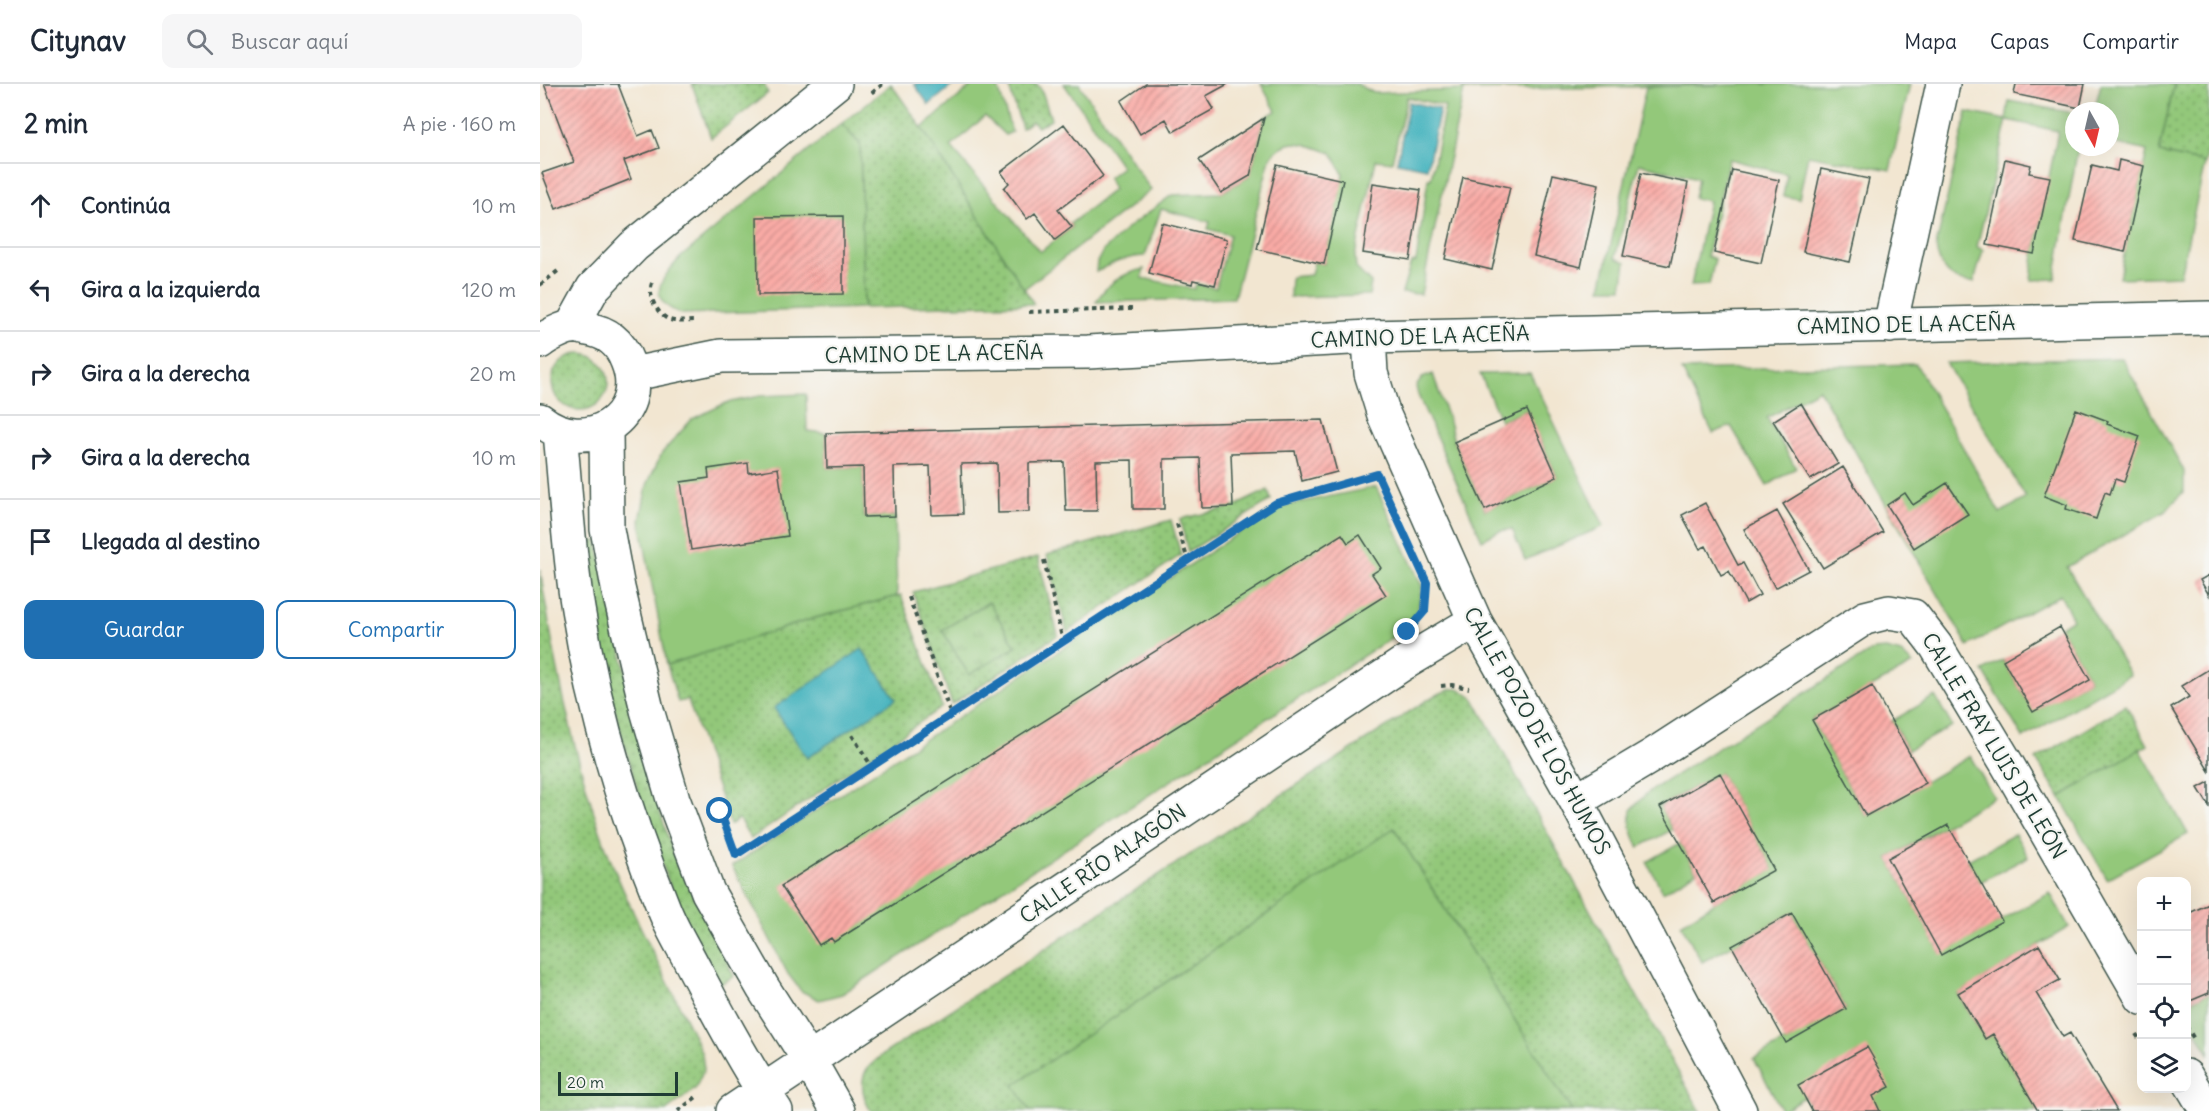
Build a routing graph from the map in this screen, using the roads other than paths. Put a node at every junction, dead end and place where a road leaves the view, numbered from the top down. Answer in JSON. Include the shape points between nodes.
{"nodes":[{"id":1,"x":835,"y":84,"type":"edge"},
{"id":2,"x":1943,"y":84,"type":"edge"},
{"id":3,"x":2209,"y":318,"type":"edge"},
{"id":4,"x":572,"y":326,"type":"junction"},
{"id":5,"x":1890,"y":326,"type":"junction"},
{"id":6,"x":1369,"y":337,"type":"junction"},
{"id":7,"x":540,"y":342,"type":"edge"},
{"id":8,"x":633,"y":374,"type":"junction"},
{"id":9,"x":550,"y":426,"type":"edge"},
{"id":10,"x":606,"y":428,"type":"junction"},
{"id":11,"x":1475,"y":621,"type":"junction"},
{"id":12,"x":1576,"y":801,"type":"junction"},
{"id":13,"x":2137,"y":989,"type":"edge"},
{"id":14,"x":809,"y":1060,"type":"junction"},
{"id":15,"x":2191,"y":1083,"type":"edge"},
{"id":16,"x":769,"y":1100,"type":"edge"},
{"id":17,"x":733,"y":1111,"type":"edge"},
{"id":18,"x":838,"y":1111,"type":"edge"},
{"id":19,"x":1740,"y":1111,"type":"edge"},
{"id":20,"x":2206,"y":1111,"type":"edge"}],
"edges":[{"from":1,"to":4,"type":"street","via":[[634,246],[593,288]]},
{"from":2,"to":5,"type":"street"},
{"from":3,"to":5,"type":"street","name":"CAMINO DE LA ACEÑA"},
{"from":4,"to":7,"type":"street"},
{"from":4,"to":8,"type":"street","via":[[600,331],[622,348]]},
{"from":5,"to":6,"type":"street","name":"CAMINO DE LA ACEÑA"},
{"from":6,"to":8,"type":"street","name":"CAMINO DE LA ACEÑA","via":[[1088,352],[720,356]]},
{"from":6,"to":11,"type":"street","name":"CALLE POZO DE LOS HUMOS","via":[[1371,374],[1384,415]]},
{"from":8,"to":10,"type":"street","via":[[631,395],[622,414]]},
{"from":9,"to":10,"type":"street","via":[[584,435]]},
{"from":9,"to":16,"type":"street","via":[[568,508],[578,609],[610,754],[664,911],[718,1015]]},
{"from":10,"to":14,"type":"street","via":[[607,529],[647,710],[673,800],[708,892]]},
{"from":11,"to":12,"type":"street","name":"CALLE POZO DE LOS HUMOS"},
{"from":11,"to":14,"type":"street","name":"CALLE RÍO ALAGÓN","via":[[1391,672]]},
{"from":12,"to":13,"type":"street","name":"CALLE FRAY LUIS DE LEÓN","via":[[1865,618],[1889,612],[1913,616],[1936,646],[2001,754]]},
{"from":12,"to":19,"type":"street","name":"CALLE POZO DE LOS HUMOS"},
{"from":14,"to":16,"type":"street","name":"CALLE RÍO ALAGÓN"},
{"from":14,"to":18,"type":"street"},
{"from":15,"to":20,"type":"street"},
{"from":16,"to":17,"type":"street","name":"CALLE RÍO ALAGÓN"}]}
